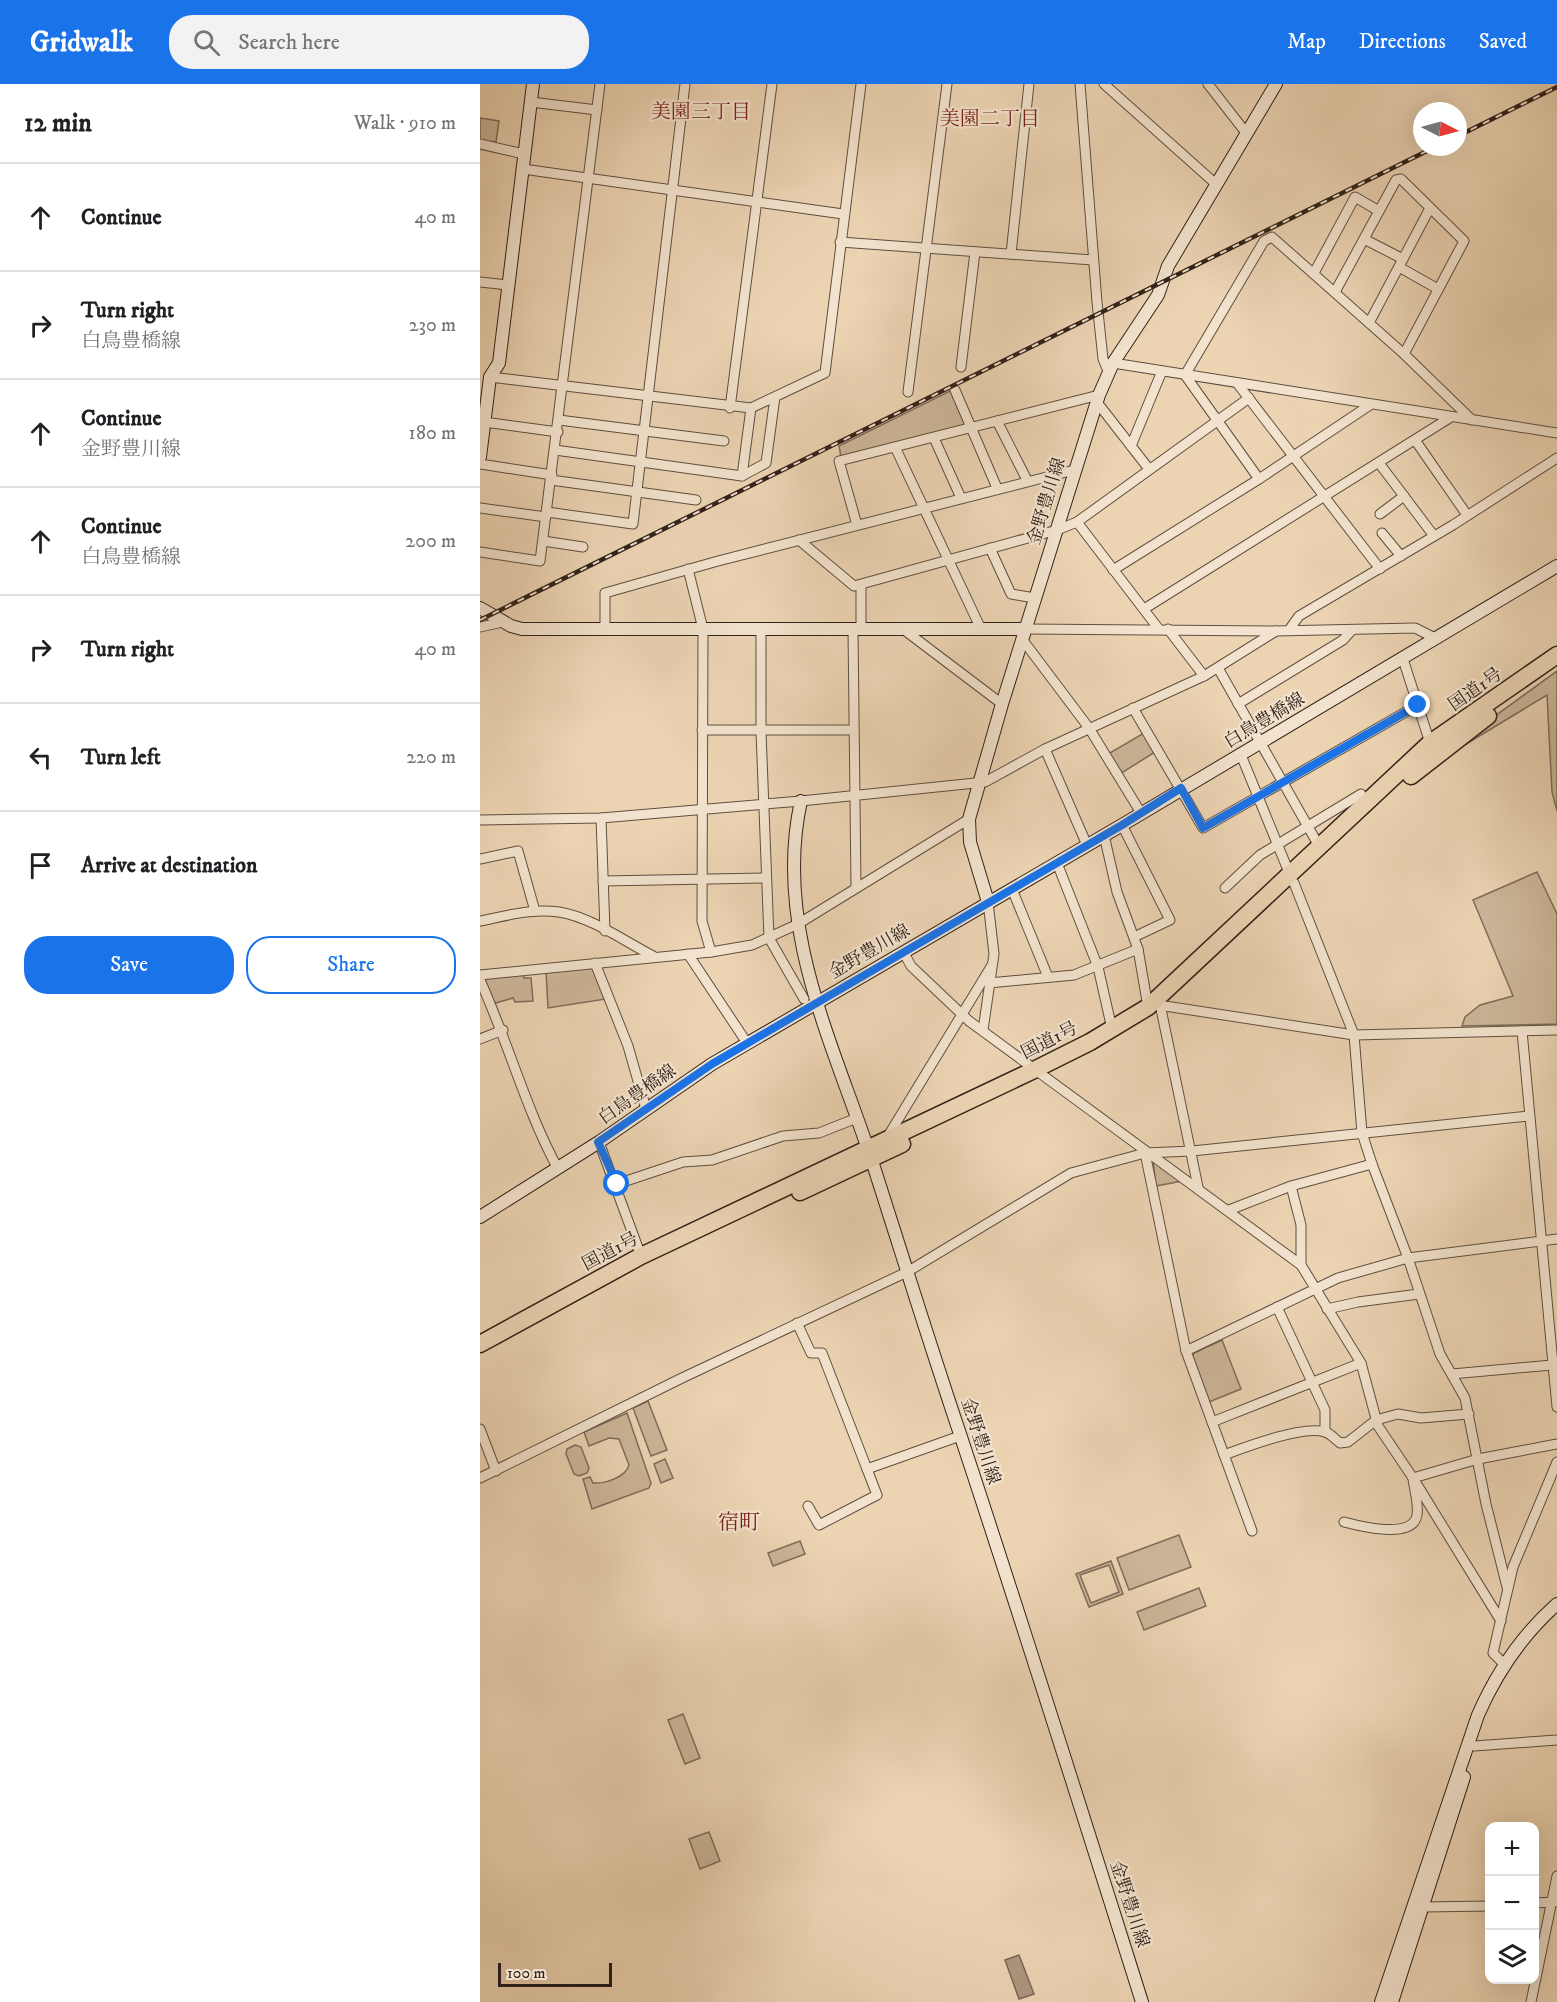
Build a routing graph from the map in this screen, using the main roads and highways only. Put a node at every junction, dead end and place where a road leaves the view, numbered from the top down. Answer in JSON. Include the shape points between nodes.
{"nodes":[{"id":1,"x":533,"y":84,"type":"edge"},
{"id":2,"x":1276,"y":84,"type":"edge"},
{"id":3,"x":480,"y":457,"type":"edge"},
{"id":4,"x":1557,"y":566,"type":"edge"},
{"id":5,"x":480,"y":608,"type":"edge"},
{"id":6,"x":1024,"y":634,"type":"junction"},
{"id":7,"x":1557,"y":655,"type":"edge"},
{"id":8,"x":1557,"y":666,"type":"edge"},
{"id":9,"x":801,"y":801,"type":"road end"},
{"id":10,"x":1292,"y":879,"type":"junction"},
{"id":11,"x":988,"y":902,"type":"junction"},
{"id":12,"x":810,"y":1001,"type":"junction"},
{"id":13,"x":1158,"y":1007,"type":"junction"},
{"id":14,"x":1037,"y":1073,"type":"junction"},
{"id":15,"x":869,"y":1153,"type":"junction"},
{"id":16,"x":480,"y":1217,"type":"edge"},
{"id":17,"x":480,"y":1344,"type":"edge"},
{"id":18,"x":480,"y":1353,"type":"edge"},
{"id":19,"x":1557,"y":1604,"type":"edge"},
{"id":20,"x":1557,"y":1615,"type":"edge"},
{"id":21,"x":1142,"y":2002,"type":"edge"},
{"id":22,"x":1381,"y":2002,"type":"edge"},
{"id":23,"x":1392,"y":2002,"type":"edge"}],
"edges":[{"from":1,"to":3,"type":"main road","via":[[499,363],[490,377]]},
{"from":2,"to":6,"type":"main road","name":"金野豊川線","via":[[1168,266],[1158,295],[1110,367]]},
{"from":4,"to":11,"type":"main road","name":"白鳥豊橋線"},
{"from":5,"to":6,"type":"main road","via":[[522,629],[981,629]]},
{"from":6,"to":11,"type":"main road","name":"金野豊川線","via":[[969,819],[970,842]]},
{"from":7,"to":10,"type":"highway","name":"国道1号","via":[[1430,743],[1319,846]]},
{"from":8,"to":10,"type":"highway","name":"国道1号","via":[[1425,763]]},
{"from":9,"to":12,"type":"main road","via":[[793,865]]},
{"from":10,"to":13,"type":"highway","name":"国道1号"},
{"from":11,"to":12,"type":"main road","name":"金野豊川線"},
{"from":12,"to":15,"type":"main road","name":"金野豊川線"},
{"from":12,"to":16,"type":"main road","name":"白鳥豊橋線"},
{"from":13,"to":14,"type":"highway","name":"国道1号"},
{"from":13,"to":14,"type":"highway","name":"国道1号","via":[[1112,1041]]},
{"from":14,"to":15,"type":"highway","name":"国道1号"},
{"from":14,"to":15,"type":"highway","name":"国道1号","via":[[887,1138]]},
{"from":15,"to":17,"type":"highway","name":"国道1号","via":[[641,1256]]},
{"from":15,"to":18,"type":"highway","name":"国道1号"},
{"from":15,"to":21,"type":"main road","name":"金野豊川線"},
{"from":19,"to":22,"type":"main road","via":[[1489,1689],[1467,1742]]},
{"from":20,"to":23,"type":"main road","via":[[1535,1638],[1489,1707]]}]}
